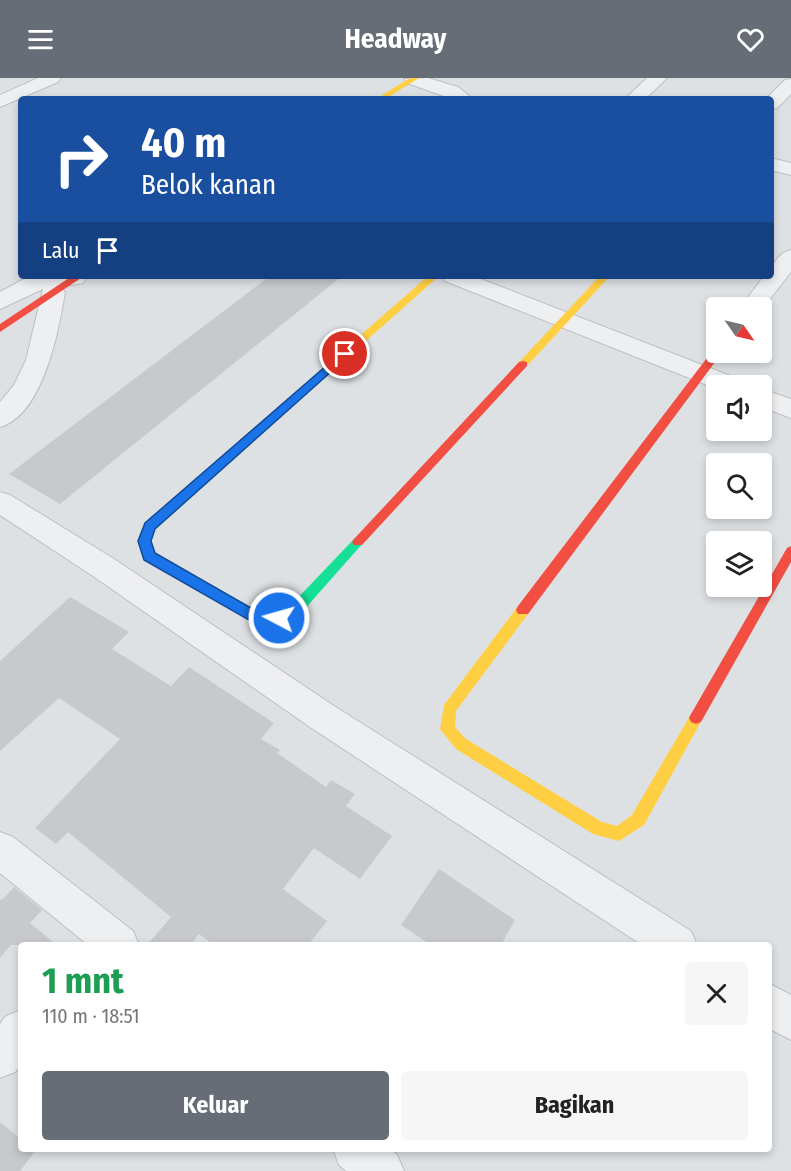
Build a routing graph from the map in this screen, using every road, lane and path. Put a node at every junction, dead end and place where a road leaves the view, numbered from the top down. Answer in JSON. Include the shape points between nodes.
{"nodes":[{"id":1,"x":52,"y":78,"type":"edge"},
{"id":2,"x":658,"y":78,"type":"edge"},
{"id":3,"x":414,"y":79,"type":"edge"},
{"id":4,"x":791,"y":84,"type":"edge"},
{"id":5,"x":392,"y":96,"type":"edge"},
{"id":6,"x":458,"y":96,"type":"edge"},
{"id":7,"x":637,"y":96,"type":"edge"},
{"id":8,"x":0,"y":102,"type":"edge"},
{"id":9,"x":774,"y":102,"type":"edge"},
{"id":10,"x":774,"y":165,"type":"edge"},
{"id":11,"x":791,"y":169,"type":"edge"},
{"id":12,"x":774,"y":242,"type":"edge"},
{"id":13,"x":791,"y":246,"type":"edge"},
{"id":14,"x":791,"y":256,"type":"edge"},
{"id":15,"x":64,"y":279,"type":"edge"},
{"id":16,"x":74,"y":279,"type":"edge"},
{"id":17,"x":431,"y":279,"type":"edge"},
{"id":18,"x":461,"y":279,"type":"edge"},
{"id":19,"x":602,"y":279,"type":"edge"},
{"id":20,"x":774,"y":279,"type":"edge"},
{"id":21,"x":774,"y":279,"type":"edge"},
{"id":22,"x":53,"y":292,"type":"junction"},
{"id":23,"x":760,"y":297,"type":"edge"},
{"id":24,"x":0,"y":302,"type":"edge"},
{"id":25,"x":564,"y":320,"type":"junction"},
{"id":26,"x":0,"y":329,"type":"edge"},
{"id":27,"x":708,"y":363,"type":"edge"},
{"id":28,"x":700,"y":374,"type":"junction"},
{"id":29,"x":706,"y":376,"type":"edge"},
{"id":30,"x":772,"y":401,"type":"edge"},
{"id":31,"x":791,"y":409,"type":"edge"},
{"id":32,"x":0,"y":418,"type":"edge"},
{"id":33,"x":0,"y":501,"type":"edge"},
{"id":34,"x":791,"y":551,"type":"edge"},
{"id":35,"x":0,"y":850,"type":"edge"},
{"id":36,"x":104,"y":940,"type":"edge"},
{"id":37,"x":672,"y":942,"type":"edge"},
{"id":38,"x":772,"y":1006,"type":"edge"},
{"id":39,"x":791,"y":1019,"type":"edge"},
{"id":40,"x":18,"y":1035,"type":"edge"},
{"id":41,"x":0,"y":1057,"type":"edge"},
{"id":42,"x":359,"y":1152,"type":"edge"},
{"id":43,"x":381,"y":1171,"type":"edge"}],
"edges":[{"from":1,"to":8,"type":"street"},
{"from":2,"to":7,"type":"street"},
{"from":3,"to":5,"type":"street"},
{"from":3,"to":6,"type":"street"},
{"from":4,"to":9,"type":"street"},
{"from":10,"to":11,"type":"street"},
{"from":12,"to":13,"type":"street"},
{"from":14,"to":20,"type":"street"},
{"from":15,"to":24,"type":"street","via":[[32,284]]},
{"from":16,"to":22,"type":"street"},
{"from":17,"to":25,"type":"street","via":[[150,526],[144,541],[149,556],[261,620],[279,618],[297,608]]},
{"from":18,"to":25,"type":"street"},
{"from":19,"to":25,"type":"street"},
{"from":21,"to":23,"type":"street"},
{"from":22,"to":26,"type":"street"},
{"from":22,"to":32,"type":"street","via":[[45,348],[38,366],[19,400]]},
{"from":25,"to":28,"type":"street"},
{"from":27,"to":28,"type":"street"},
{"from":28,"to":29,"type":"street"},
{"from":28,"to":34,"type":"street","via":[[449,709],[447,729],[461,744],[599,829],[619,834],[638,820]]},
{"from":30,"to":31,"type":"street"},
{"from":33,"to":37,"type":"street"},
{"from":35,"to":36,"type":"street"},
{"from":38,"to":39,"type":"street"},
{"from":40,"to":41,"type":"street"},
{"from":42,"to":43,"type":"street"}]}
